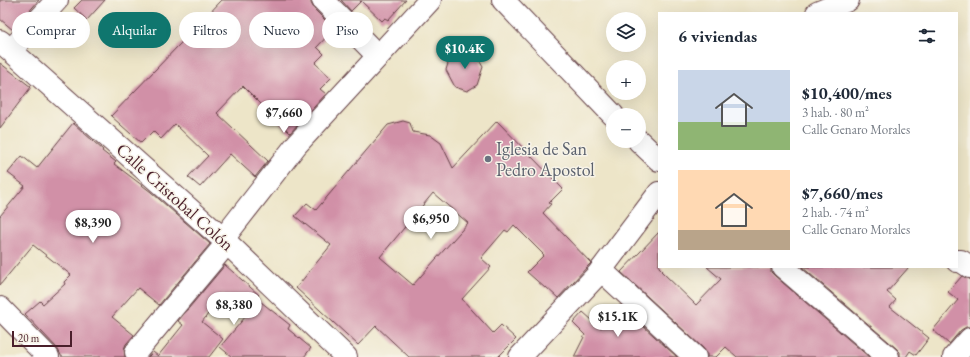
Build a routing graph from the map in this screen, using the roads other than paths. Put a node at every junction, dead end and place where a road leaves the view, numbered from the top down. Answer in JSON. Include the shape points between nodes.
{"nodes":[{"id":1,"x":57,"y":0,"type":"edge"},
{"id":2,"x":323,"y":0,"type":"edge"},
{"id":3,"x":430,"y":0,"type":"edge"},
{"id":4,"x":503,"y":0,"type":"edge"},
{"id":5,"x":810,"y":0,"type":"edge"},
{"id":6,"x":848,"y":0,"type":"edge"},
{"id":7,"x":807,"y":12,"type":"edge"},
{"id":8,"x":820,"y":12,"type":"edge"},
{"id":9,"x":5,"y":45,"type":"edge"},
{"id":10,"x":378,"y":56,"type":"junction"},
{"id":11,"x":606,"y":108,"type":"edge"},
{"id":12,"x":646,"y":148,"type":"edge"},
{"id":13,"x":658,"y":159,"type":"edge"},
{"id":14,"x":658,"y":194,"type":"edge"},
{"id":15,"x":225,"y":241,"type":"junction"},
{"id":16,"x":958,"y":261,"type":"edge"},
{"id":17,"x":970,"y":267,"type":"edge"},
{"id":18,"x":783,"y":268,"type":"edge"},
{"id":19,"x":601,"y":270,"type":"junction"},
{"id":20,"x":0,"y":308,"type":"edge"},
{"id":21,"x":970,"y":339,"type":"edge"},
{"id":22,"x":136,"y":352,"type":"dead end"},
{"id":23,"x":48,"y":357,"type":"edge"},
{"id":24,"x":346,"y":357,"type":"edge"},
{"id":25,"x":520,"y":357,"type":"edge"},
{"id":26,"x":695,"y":357,"type":"edge"},
{"id":27,"x":888,"y":357,"type":"edge"},
{"id":28,"x":954,"y":357,"type":"edge"}],
"edges":[{"from":1,"to":9,"type":"street"},
{"from":2,"to":10,"type":"street"},
{"from":3,"to":10,"type":"street"},
{"from":4,"to":11,"type":"street"},
{"from":5,"to":7,"type":"street"},
{"from":6,"to":8,"type":"street"},
{"from":9,"to":15,"type":"street","name":"Calle Cristobal Colón"},
{"from":10,"to":15,"type":"street","via":[[297,144]]},
{"from":12,"to":13,"type":"street"},
{"from":14,"to":19,"type":"street"},
{"from":15,"to":22,"type":"street"},
{"from":15,"to":24,"type":"street","name":"Calle Cristobal Colón"},
{"from":16,"to":17,"type":"street"},
{"from":18,"to":27,"type":"street"},
{"from":19,"to":25,"type":"street"},
{"from":19,"to":26,"type":"street"},
{"from":20,"to":23,"type":"street"},
{"from":21,"to":28,"type":"street"}]}
